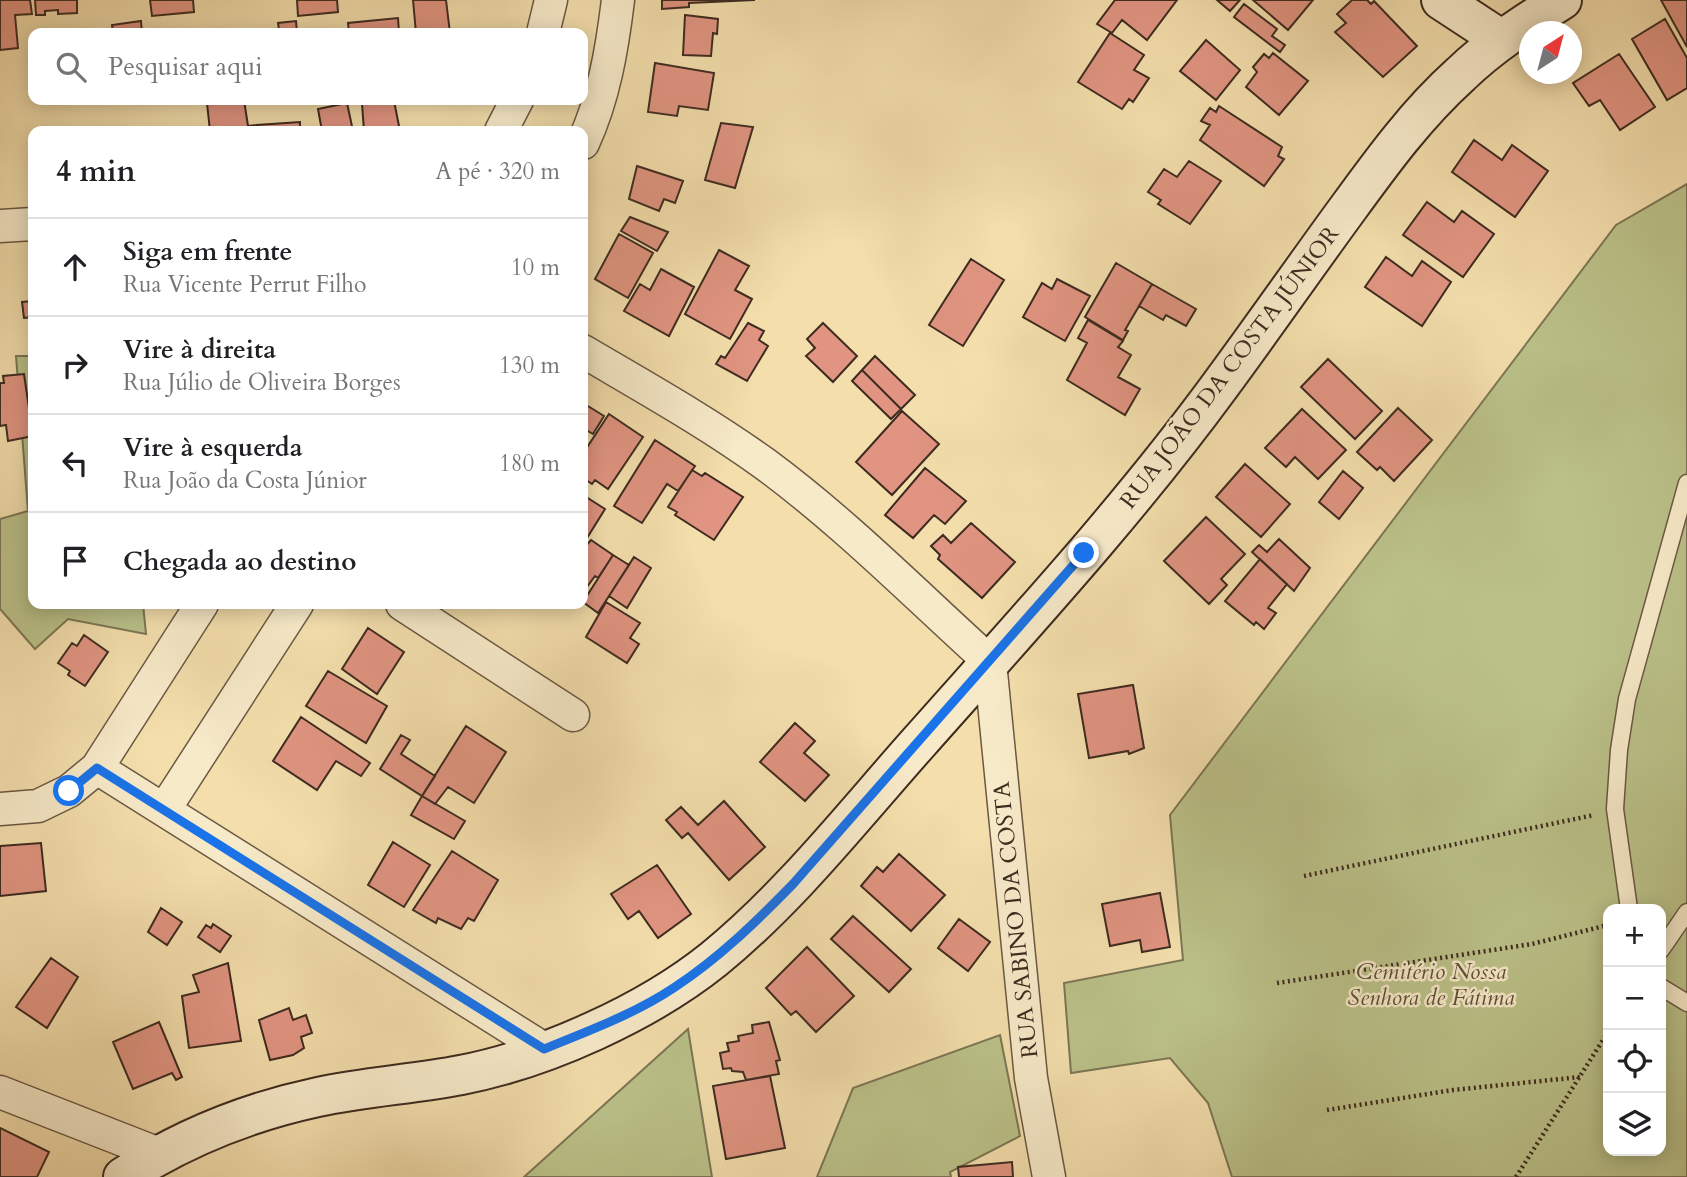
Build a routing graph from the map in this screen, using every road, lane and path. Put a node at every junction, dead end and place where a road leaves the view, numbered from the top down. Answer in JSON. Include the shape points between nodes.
{"nodes":[{"id":1,"x":551,"y":0,"type":"edge"},
{"id":2,"x":618,"y":0,"type":"edge"},
{"id":3,"x":1441,"y":0,"type":"edge"},
{"id":4,"x":1562,"y":0,"type":"edge"},
{"id":5,"x":543,"y":28,"type":"edge"},
{"id":6,"x":1502,"y":40,"type":"junction"},
{"id":7,"x":514,"y":105,"type":"edge"},
{"id":8,"x":504,"y":126,"type":"edge"},
{"id":9,"x":588,"y":130,"type":"edge"},
{"id":10,"x":28,"y":224,"type":"edge"},
{"id":11,"x":0,"y":226,"type":"edge"},
{"id":12,"x":588,"y":354,"type":"edge"},
{"id":13,"x":1687,"y":483,"type":"edge"},
{"id":14,"x":199,"y":609,"type":"edge"},
{"id":15,"x":294,"y":609,"type":"edge"},
{"id":16,"x":410,"y":609,"type":"edge"},
{"id":17,"x":989,"y":662,"type":"junction"},
{"id":18,"x":573,"y":715,"type":"dead end"},
{"id":19,"x":97,"y":768,"type":"junction"},
{"id":20,"x":0,"y":809,"type":"edge"},
{"id":21,"x":1615,"y":809,"type":"junction"},
{"id":22,"x":164,"y":810,"type":"junction"},
{"id":23,"x":1304,"y":876,"type":"dead end"},
{"id":24,"x":1628,"y":904,"type":"edge"},
{"id":25,"x":1687,"y":912,"type":"edge"},
{"id":26,"x":1603,"y":926,"type":"edge"},
{"id":27,"x":1666,"y":943,"type":"edge"},
{"id":28,"x":1277,"y":983,"type":"dead end"},
{"id":29,"x":1666,"y":990,"type":"edge"},
{"id":30,"x":1687,"y":1003,"type":"edge"},
{"id":31,"x":1603,"y":1040,"type":"edge"},
{"id":32,"x":544,"y":1049,"type":"junction"},
{"id":33,"x":1580,"y":1077,"type":"junction"},
{"id":34,"x":0,"y":1092,"type":"edge"},
{"id":35,"x":1326,"y":1110,"type":"dead end"},
{"id":36,"x":159,"y":1154,"type":"junction"},
{"id":37,"x":123,"y":1177,"type":"edge"},
{"id":38,"x":1049,"y":1177,"type":"edge"},
{"id":39,"x":1516,"y":1177,"type":"edge"}],
"edges":[{"from":1,"to":5,"type":"street"},
{"from":2,"to":9,"type":"street","via":[[600,100]]},
{"from":3,"to":6,"type":"main road"},
{"from":4,"to":6,"type":"main road","name":"RUA JOÃO DA COSTA JÚNIOR"},
{"from":6,"to":17,"type":"main road","name":"RUA JOÃO DA COSTA JÚNIOR","via":[[1461,73],[1404,134],[1181,438]]},
{"from":7,"to":8,"type":"street"},
{"from":10,"to":11,"type":"street"},
{"from":12,"to":17,"type":"street","via":[[764,463]]},
{"from":13,"to":21,"type":"lane","via":[[1627,699]]},
{"from":14,"to":19,"type":"street"},
{"from":15,"to":22,"type":"street"},
{"from":16,"to":18,"type":"street"},
{"from":17,"to":32,"type":"main road","name":"RUA JOÃO DA COSTA JÚNIOR","via":[[793,884],[740,937],[673,989]]},
{"from":17,"to":38,"type":"street","name":"RUA SABINO DA COSTA","via":[[1031,1078]]},
{"from":19,"to":20,"type":"street","via":[[69,791],[38,806]]},
{"from":19,"to":22,"type":"street"},
{"from":21,"to":23,"type":"path"},
{"from":21,"to":24,"type":"lane"},
{"from":22,"to":32,"type":"street"},
{"from":25,"to":27,"type":"lane"},
{"from":26,"to":28,"type":"path","via":[[1532,944]]},
{"from":29,"to":30,"type":"lane"},
{"from":31,"to":33,"type":"path"},
{"from":32,"to":36,"type":"main road","name":"RUA JOÃO DA COSTA JÚNIOR","via":[[466,1074],[266,1110]]},
{"from":33,"to":35,"type":"path"},
{"from":33,"to":39,"type":"path"},
{"from":34,"to":36,"type":"street"},
{"from":36,"to":37,"type":"main road","name":"RUA JOÃO DA COSTA JÚNIOR"}]}
